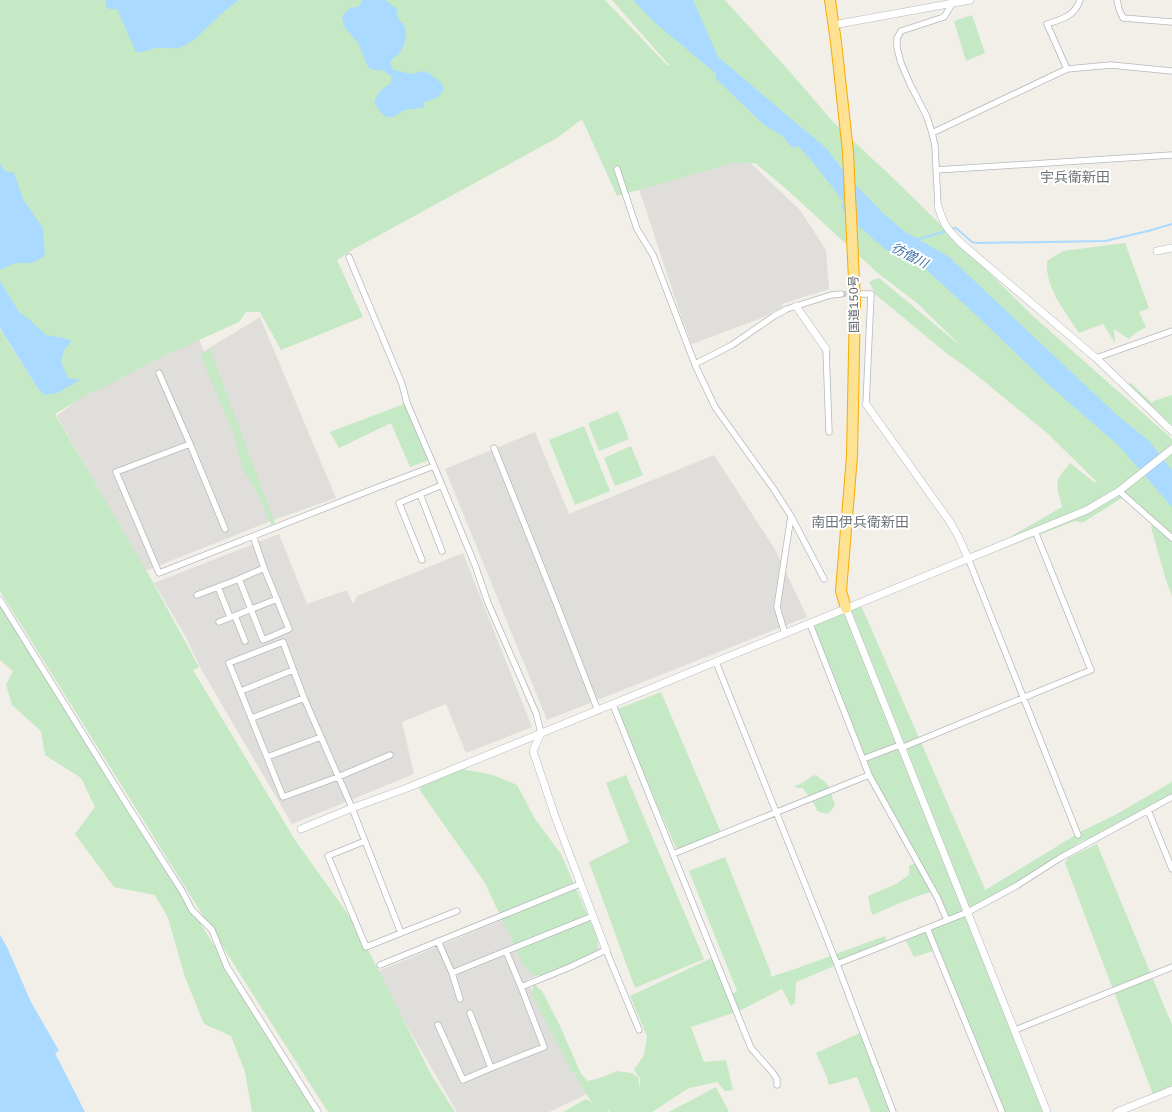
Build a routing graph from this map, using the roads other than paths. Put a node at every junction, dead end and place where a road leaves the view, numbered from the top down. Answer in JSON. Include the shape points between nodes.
{"nodes":[{"id":1,"x":830,"y":0,"type":"edge"},
{"id":2,"x":970,"y":0,"type":"edge"},
{"id":3,"x":1080,"y":0,"type":"edge"},
{"id":4,"x":1117,"y":0,"type":"edge"},
{"id":5,"x":952,"y":2,"type":"edge"},
{"id":6,"x":1172,"y":22,"type":"edge"},
{"id":7,"x":833,"y":25,"type":"junction"},
{"id":8,"x":1067,"y":69,"type":"junction"},
{"id":9,"x":1172,"y":71,"type":"edge"},
{"id":10,"x":932,"y":133,"type":"junction"},
{"id":11,"x":1172,"y":155,"type":"edge"},
{"id":12,"x":617,"y":169,"type":"dead end"},
{"id":13,"x":936,"y":170,"type":"junction"},
{"id":14,"x":938,"y":206,"type":"joint"},
{"id":15,"x":1172,"y":248,"type":"edge"},
{"id":16,"x":1157,"y":252,"type":"dead end"},
{"id":17,"x":350,"y":257,"type":"dead end"},
{"id":18,"x":841,"y":294,"type":"tunnel mouth"},
{"id":19,"x":862,"y":294,"type":"dead end"},
{"id":20,"x":796,"y":306,"type":"junction"},
{"id":21,"x":1172,"y":331,"type":"edge"},
{"id":22,"x":826,"y":349,"type":"joint"},
{"id":23,"x":1096,"y":358,"type":"junction"},
{"id":24,"x":695,"y":364,"type":"junction"},
{"id":25,"x":159,"y":373,"type":"dead end"},
{"id":26,"x":866,"y":404,"type":"joint"},
{"id":27,"x":1172,"y":431,"type":"edge"},
{"id":28,"x":829,"y":432,"type":"dead end"},
{"id":29,"x":190,"y":444,"type":"junction"},
{"id":30,"x":494,"y":448,"type":"dead end"},
{"id":31,"x":1172,"y":449,"type":"edge"},
{"id":32,"x":434,"y":466,"type":"junction"},
{"id":33,"x":442,"y":485,"type":"junction"},
{"id":34,"x":1119,"y":491,"type":"junction"},
{"id":35,"x":420,"y":494,"type":"junction"},
{"id":36,"x":791,"y":516,"type":"junction"},
{"id":37,"x":225,"y":529,"type":"dead end"},
{"id":38,"x":1035,"y":531,"type":"junction"},
{"id":39,"x":253,"y":536,"type":"junction"},
{"id":40,"x":1172,"y":538,"type":"edge"},
{"id":41,"x":442,"y":551,"type":"dead end"},
{"id":42,"x":968,"y":558,"type":"junction"},
{"id":43,"x":422,"y":560,"type":"dead end"},
{"id":44,"x":264,"y":568,"type":"junction"},
{"id":45,"x":239,"y":579,"type":"junction"},
{"id":46,"x":824,"y":579,"type":"dead end"},
{"id":47,"x":218,"y":587,"type":"junction"},
{"id":48,"x":197,"y":595,"type":"dead end"},
{"id":49,"x":277,"y":599,"type":"junction"},
{"id":50,"x":0,"y":600,"type":"edge"},
{"id":51,"x":846,"y":608,"type":"junction"},
{"id":52,"x":251,"y":609,"type":"junction"},
{"id":53,"x":232,"y":616,"type":"junction"},
{"id":54,"x":219,"y":622,"type":"dead end"},
{"id":55,"x":810,"y":624,"type":"junction"},
{"id":56,"x":785,"y":634,"type":"junction"},
{"id":57,"x":245,"y":642,"type":"dead end"},
{"id":58,"x":716,"y":662,"type":"junction"},
{"id":59,"x":293,"y":670,"type":"junction"},
{"id":60,"x":241,"y":691,"type":"junction"},
{"id":61,"x":304,"y":698,"type":"junction"},
{"id":62,"x":1023,"y":698,"type":"junction"},
{"id":63,"x":613,"y":704,"type":"junction"},
{"id":64,"x":598,"y":711,"type":"junction"},
{"id":65,"x":252,"y":718,"type":"junction"},
{"id":66,"x":541,"y":733,"type":"junction"},
{"id":67,"x":321,"y":737,"type":"junction"},
{"id":68,"x":900,"y":747,"type":"junction"},
{"id":69,"x":390,"y":755,"type":"dead end"},
{"id":70,"x":267,"y":757,"type":"junction"},
{"id":71,"x":863,"y":759,"type":"junction"},
{"id":72,"x":870,"y":775,"type":"junction"},
{"id":73,"x":338,"y":777,"type":"junction"},
{"id":74,"x":1172,"y":797,"type":"edge"},
{"id":75,"x":352,"y":808,"type":"junction"},
{"id":76,"x":1148,"y":810,"type":"junction"},
{"id":77,"x":776,"y":813,"type":"junction"},
{"id":78,"x":300,"y":829,"type":"dead end"},
{"id":79,"x":1078,"y":835,"type":"dead end"},
{"id":80,"x":364,"y":841,"type":"junction"},
{"id":81,"x":673,"y":854,"type":"junction"},
{"id":82,"x":1172,"y":869,"type":"edge"},
{"id":83,"x":580,"y":884,"type":"junction"},
{"id":84,"x":457,"y":912,"type":"dead end"},
{"id":85,"x":968,"y":912,"type":"junction"},
{"id":86,"x":593,"y":916,"type":"junction"},
{"id":87,"x":947,"y":920,"type":"junction"},
{"id":88,"x":927,"y":928,"type":"junction"},
{"id":89,"x":401,"y":933,"type":"junction"},
{"id":90,"x":438,"y":941,"type":"junction"},
{"id":91,"x":606,"y":950,"type":"junction"},
{"id":92,"x":506,"y":952,"type":"junction"},
{"id":93,"x":837,"y":964,"type":"junction"},
{"id":94,"x":380,"y":965,"type":"dead end"},
{"id":95,"x":1172,"y":967,"type":"edge"},
{"id":96,"x":452,"y":973,"type":"junction"},
{"id":97,"x":521,"y":987,"type":"junction"},
{"id":98,"x":460,"y":999,"type":"dead end"},
{"id":99,"x":470,"y":1014,"type":"dead end"},
{"id":100,"x":438,"y":1025,"type":"dead end"},
{"id":101,"x":639,"y":1030,"type":"dead end"},
{"id":102,"x":1015,"y":1030,"type":"junction"},
{"id":103,"x":491,"y":1068,"type":"junction"},
{"id":104,"x":777,"y":1085,"type":"dead end"},
{"id":105,"x":1172,"y":1090,"type":"edge"},
{"id":106,"x":318,"y":1112,"type":"edge"},
{"id":107,"x":893,"y":1112,"type":"edge"},
{"id":108,"x":1002,"y":1112,"type":"edge"},
{"id":109,"x":1047,"y":1112,"type":"edge"},
{"id":110,"x":1117,"y":1112,"type":"edge"}],
"edges":[{"from":1,"to":7,"type":"highway","name":"国道150号"},
{"from":2,"to":5,"type":"street"},
{"from":3,"to":8,"type":"street","via":[[1072,14],[1047,24]]},
{"from":4,"to":6,"type":"street","via":[[1124,18]]},
{"from":5,"to":7,"type":"street"},
{"from":5,"to":10,"type":"street","via":[[944,17],[901,31],[896,38],[901,64]]},
{"from":7,"to":51,"type":"highway","name":"国道150号","via":[[848,152],[855,338],[852,456],[841,591]]},
{"from":8,"to":9,"type":"street","via":[[1111,65]]},
{"from":8,"to":10,"type":"street"},
{"from":10,"to":13,"type":"street"},
{"from":11,"to":13,"type":"street"},
{"from":12,"to":24,"type":"street","via":[[637,228],[653,255]]},
{"from":13,"to":14,"type":"street"},
{"from":14,"to":23,"type":"street","via":[[945,225],[962,244]]},
{"from":15,"to":16,"type":"street"},
{"from":17,"to":32,"type":"street"},
{"from":18,"to":20,"type":"street"},
{"from":19,"to":26,"type":"street","via":[[871,294]]},
{"from":20,"to":22,"type":"street"},
{"from":20,"to":24,"type":"street","via":[[774,316],[732,345]]},
{"from":21,"to":23,"type":"street"},
{"from":22,"to":28,"type":"street"},
{"from":23,"to":27,"type":"street"},
{"from":24,"to":36,"type":"street","via":[[715,406]]},
{"from":25,"to":29,"type":"street"},
{"from":26,"to":42,"type":"street","via":[[950,522]]},
{"from":29,"to":37,"type":"street"},
{"from":29,"to":39,"type":"street","via":[[116,472],[159,573]]},
{"from":30,"to":64,"type":"street"},
{"from":31,"to":34,"type":"street"},
{"from":32,"to":33,"type":"street"},
{"from":32,"to":39,"type":"street"},
{"from":33,"to":35,"type":"street"},
{"from":33,"to":66,"type":"street","via":[[488,603],[536,713]]},
{"from":34,"to":38,"type":"street","via":[[1087,510]]},
{"from":34,"to":40,"type":"street"},
{"from":35,"to":41,"type":"street"},
{"from":35,"to":43,"type":"street","via":[[399,503]]},
{"from":36,"to":46,"type":"street"},
{"from":36,"to":56,"type":"street","via":[[777,607]]},
{"from":38,"to":42,"type":"street"},
{"from":38,"to":62,"type":"street","via":[[1091,670]]},
{"from":39,"to":44,"type":"street"},
{"from":42,"to":51,"type":"street"},
{"from":42,"to":62,"type":"street"},
{"from":44,"to":45,"type":"street"},
{"from":44,"to":49,"type":"street"},
{"from":45,"to":47,"type":"street"},
{"from":45,"to":52,"type":"street"},
{"from":47,"to":48,"type":"street"},
{"from":47,"to":53,"type":"street"},
{"from":49,"to":52,"type":"street"},
{"from":49,"to":52,"type":"street","via":[[289,629],[263,640]]},
{"from":50,"to":106,"type":"street","via":[[192,910],[212,930],[227,967]]},
{"from":51,"to":55,"type":"street"},
{"from":51,"to":68,"type":"street"},
{"from":52,"to":53,"type":"street"},
{"from":53,"to":54,"type":"street"},
{"from":53,"to":57,"type":"street"},
{"from":55,"to":56,"type":"street"},
{"from":55,"to":71,"type":"street"},
{"from":56,"to":58,"type":"street"},
{"from":58,"to":63,"type":"street"},
{"from":58,"to":77,"type":"street"},
{"from":59,"to":60,"type":"street"},
{"from":59,"to":60,"type":"street","via":[[283,642],[236,660],[229,663]]},
{"from":59,"to":61,"type":"street"},
{"from":60,"to":65,"type":"street"},
{"from":61,"to":65,"type":"street"},
{"from":61,"to":67,"type":"street"},
{"from":62,"to":68,"type":"street"},
{"from":62,"to":79,"type":"street"},
{"from":63,"to":64,"type":"street"},
{"from":63,"to":81,"type":"street"},
{"from":64,"to":66,"type":"street"},
{"from":65,"to":70,"type":"street"},
{"from":66,"to":75,"type":"street","via":[[408,788]]},
{"from":66,"to":83,"type":"street","via":[[533,751]]},
{"from":67,"to":70,"type":"street"},
{"from":67,"to":73,"type":"street"},
{"from":68,"to":71,"type":"street"},
{"from":68,"to":85,"type":"street"},
{"from":69,"to":73,"type":"street"},
{"from":70,"to":73,"type":"street","via":[[283,797]]},
{"from":71,"to":72,"type":"street"},
{"from":72,"to":77,"type":"street"},
{"from":72,"to":87,"type":"street"},
{"from":73,"to":75,"type":"street"},
{"from":74,"to":76,"type":"street"},
{"from":75,"to":78,"type":"street"},
{"from":75,"to":80,"type":"street"},
{"from":76,"to":82,"type":"street"},
{"from":76,"to":85,"type":"street"},
{"from":77,"to":81,"type":"street"},
{"from":77,"to":93,"type":"street"},
{"from":80,"to":89,"type":"street"},
{"from":80,"to":89,"type":"street","via":[[328,856],[366,947]]},
{"from":81,"to":104,"type":"street","via":[[751,1048],[773,1073]]},
{"from":83,"to":86,"type":"street"},
{"from":83,"to":90,"type":"street"},
{"from":84,"to":89,"type":"street"},
{"from":85,"to":87,"type":"street"},
{"from":85,"to":102,"type":"street"},
{"from":86,"to":91,"type":"street"},
{"from":86,"to":92,"type":"street"},
{"from":87,"to":88,"type":"street"},
{"from":88,"to":93,"type":"street"},
{"from":88,"to":108,"type":"street"},
{"from":90,"to":94,"type":"street"},
{"from":90,"to":96,"type":"street"},
{"from":91,"to":97,"type":"street"},
{"from":91,"to":101,"type":"street"},
{"from":92,"to":96,"type":"street"},
{"from":92,"to":97,"type":"street"},
{"from":93,"to":107,"type":"street"},
{"from":95,"to":102,"type":"street"},
{"from":96,"to":98,"type":"street"},
{"from":97,"to":103,"type":"street","via":[[544,1047]]},
{"from":99,"to":103,"type":"street"},
{"from":100,"to":103,"type":"street","via":[[462,1080]]},
{"from":102,"to":109,"type":"street"},
{"from":105,"to":110,"type":"street"}]}
